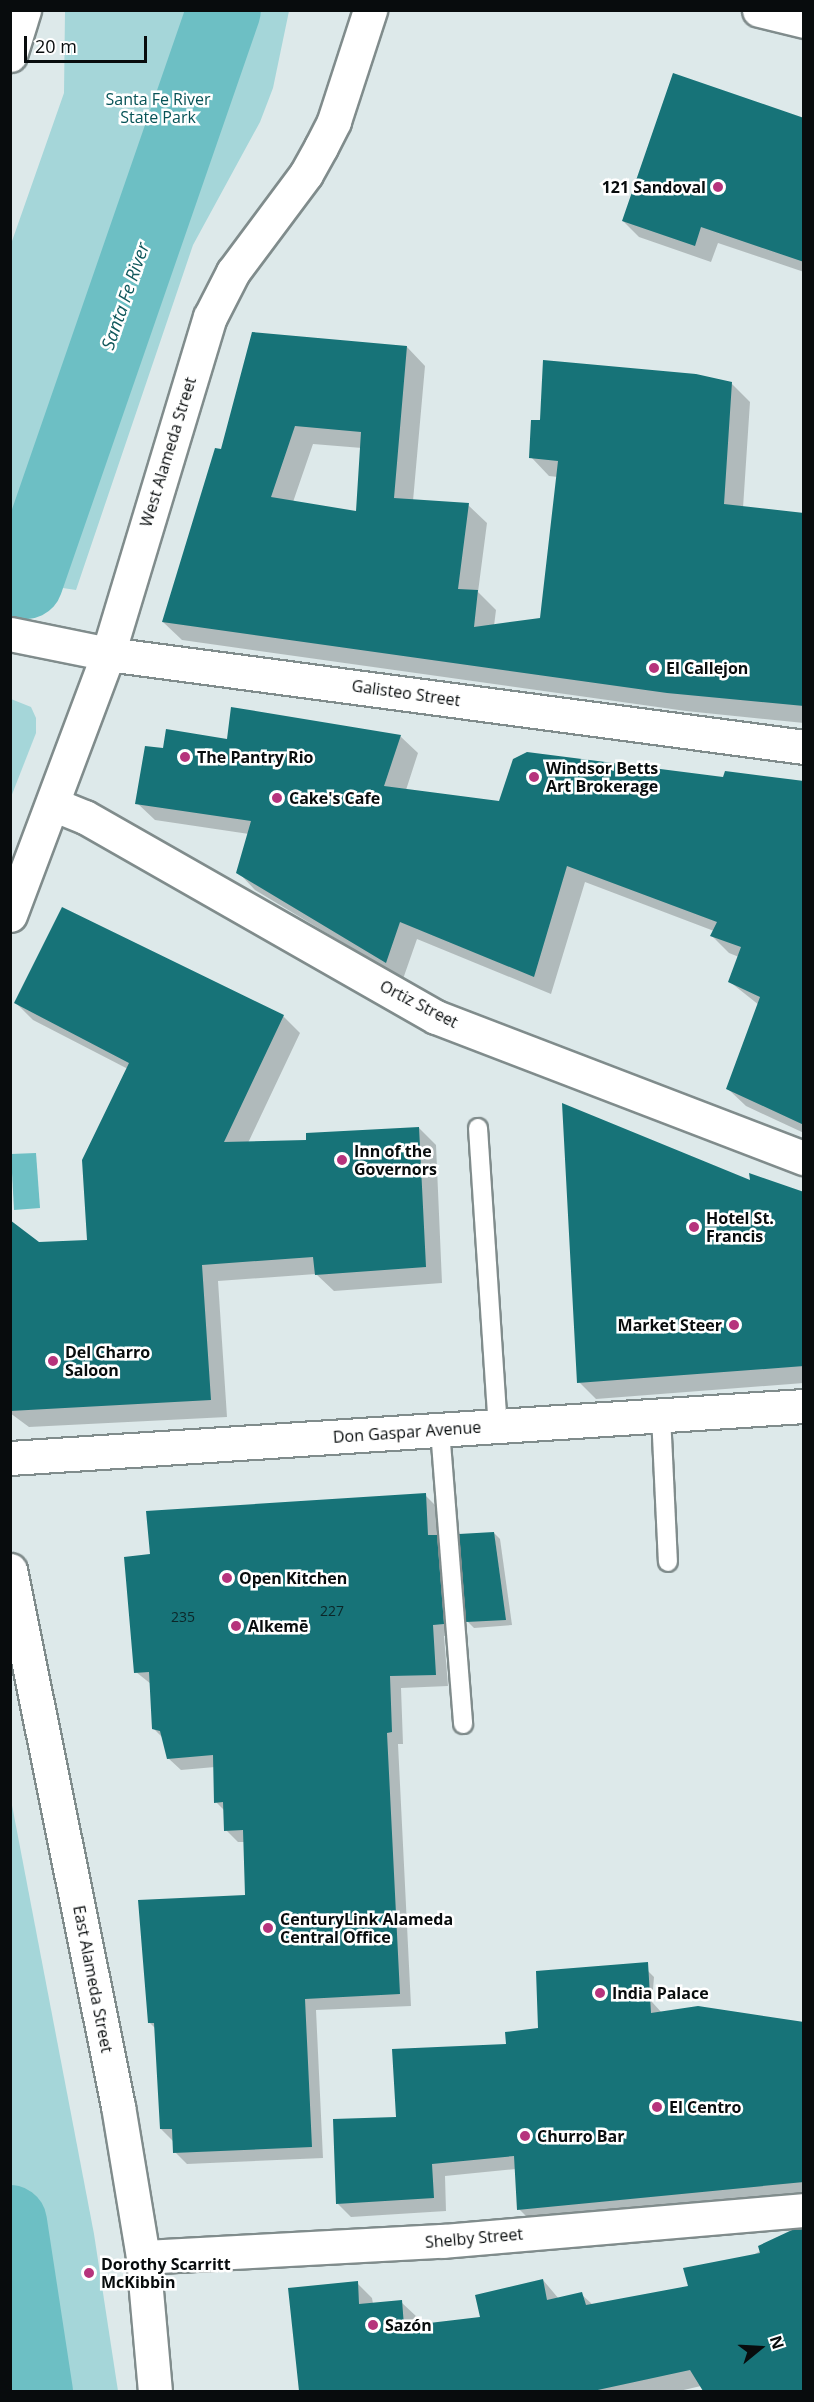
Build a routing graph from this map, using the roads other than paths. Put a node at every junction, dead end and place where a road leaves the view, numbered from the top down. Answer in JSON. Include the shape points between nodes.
{"nodes":[{"id":1,"x":24,"y":10,"type":"edge"},
{"id":2,"x":370,"y":10,"type":"edge"},
{"id":3,"x":759,"y":10,"type":"edge"},
{"id":4,"x":804,"y":21,"type":"edge"},
{"id":5,"x":10,"y":55,"type":"edge"},
{"id":6,"x":10,"y":634,"type":"edge"},
{"id":7,"x":108,"y":654,"type":"junction"},
{"id":8,"x":804,"y":747,"type":"edge"},
{"id":9,"x":55,"y":805,"type":"junction"},
{"id":10,"x":10,"y":915,"type":"edge"},
{"id":11,"x":478,"y":1128,"type":"dead end"},
{"id":12,"x":804,"y":1158,"type":"edge"},
{"id":13,"x":804,"y":1406,"type":"edge"},
{"id":14,"x":661,"y":1415,"type":"junction"},
{"id":15,"x":498,"y":1426,"type":"junction"},
{"id":16,"x":440,"y":1430,"type":"junction"},
{"id":17,"x":10,"y":1458,"type":"edge"},
{"id":18,"x":668,"y":1562,"type":"dead end"},
{"id":19,"x":10,"y":1570,"type":"edge"},
{"id":20,"x":463,"y":1724,"type":"dead end"},
{"id":21,"x":804,"y":2210,"type":"edge"},
{"id":22,"x":143,"y":2257,"type":"junction"},
{"id":23,"x":155,"y":2391,"type":"edge"}],
"edges":[{"from":1,"to":5,"type":"street"},
{"from":2,"to":7,"type":"street","name":"West Alameda Street","via":[[334,121],[321,147],[301,182],[233,272],[210,317]]},
{"from":3,"to":4,"type":"street"},
{"from":6,"to":7,"type":"street","name":"Galisteo Street"},
{"from":7,"to":8,"type":"street","name":"Galisteo Street"},
{"from":7,"to":9,"type":"street","name":"West Alameda Street"},
{"from":9,"to":10,"type":"street","name":"West Alameda Street"},
{"from":9,"to":12,"type":"street","name":"Ortiz Street","via":[[85,817],[436,1017]]},
{"from":11,"to":15,"type":"lane"},
{"from":13,"to":14,"type":"street","name":"Don Gaspar Avenue"},
{"from":14,"to":15,"type":"street","name":"Don Gaspar Avenue"},
{"from":14,"to":18,"type":"lane"},
{"from":15,"to":16,"type":"street","name":"Don Gaspar Avenue"},
{"from":16,"to":17,"type":"street","name":"Don Gaspar Avenue"},
{"from":16,"to":20,"type":"lane"},
{"from":19,"to":22,"type":"street","name":"East Alameda Street","via":[[116,2094]]},
{"from":21,"to":22,"type":"street","name":"Shelby Street","via":[[443,2241]]},
{"from":22,"to":23,"type":"street","name":"East Alameda Street"}]}
